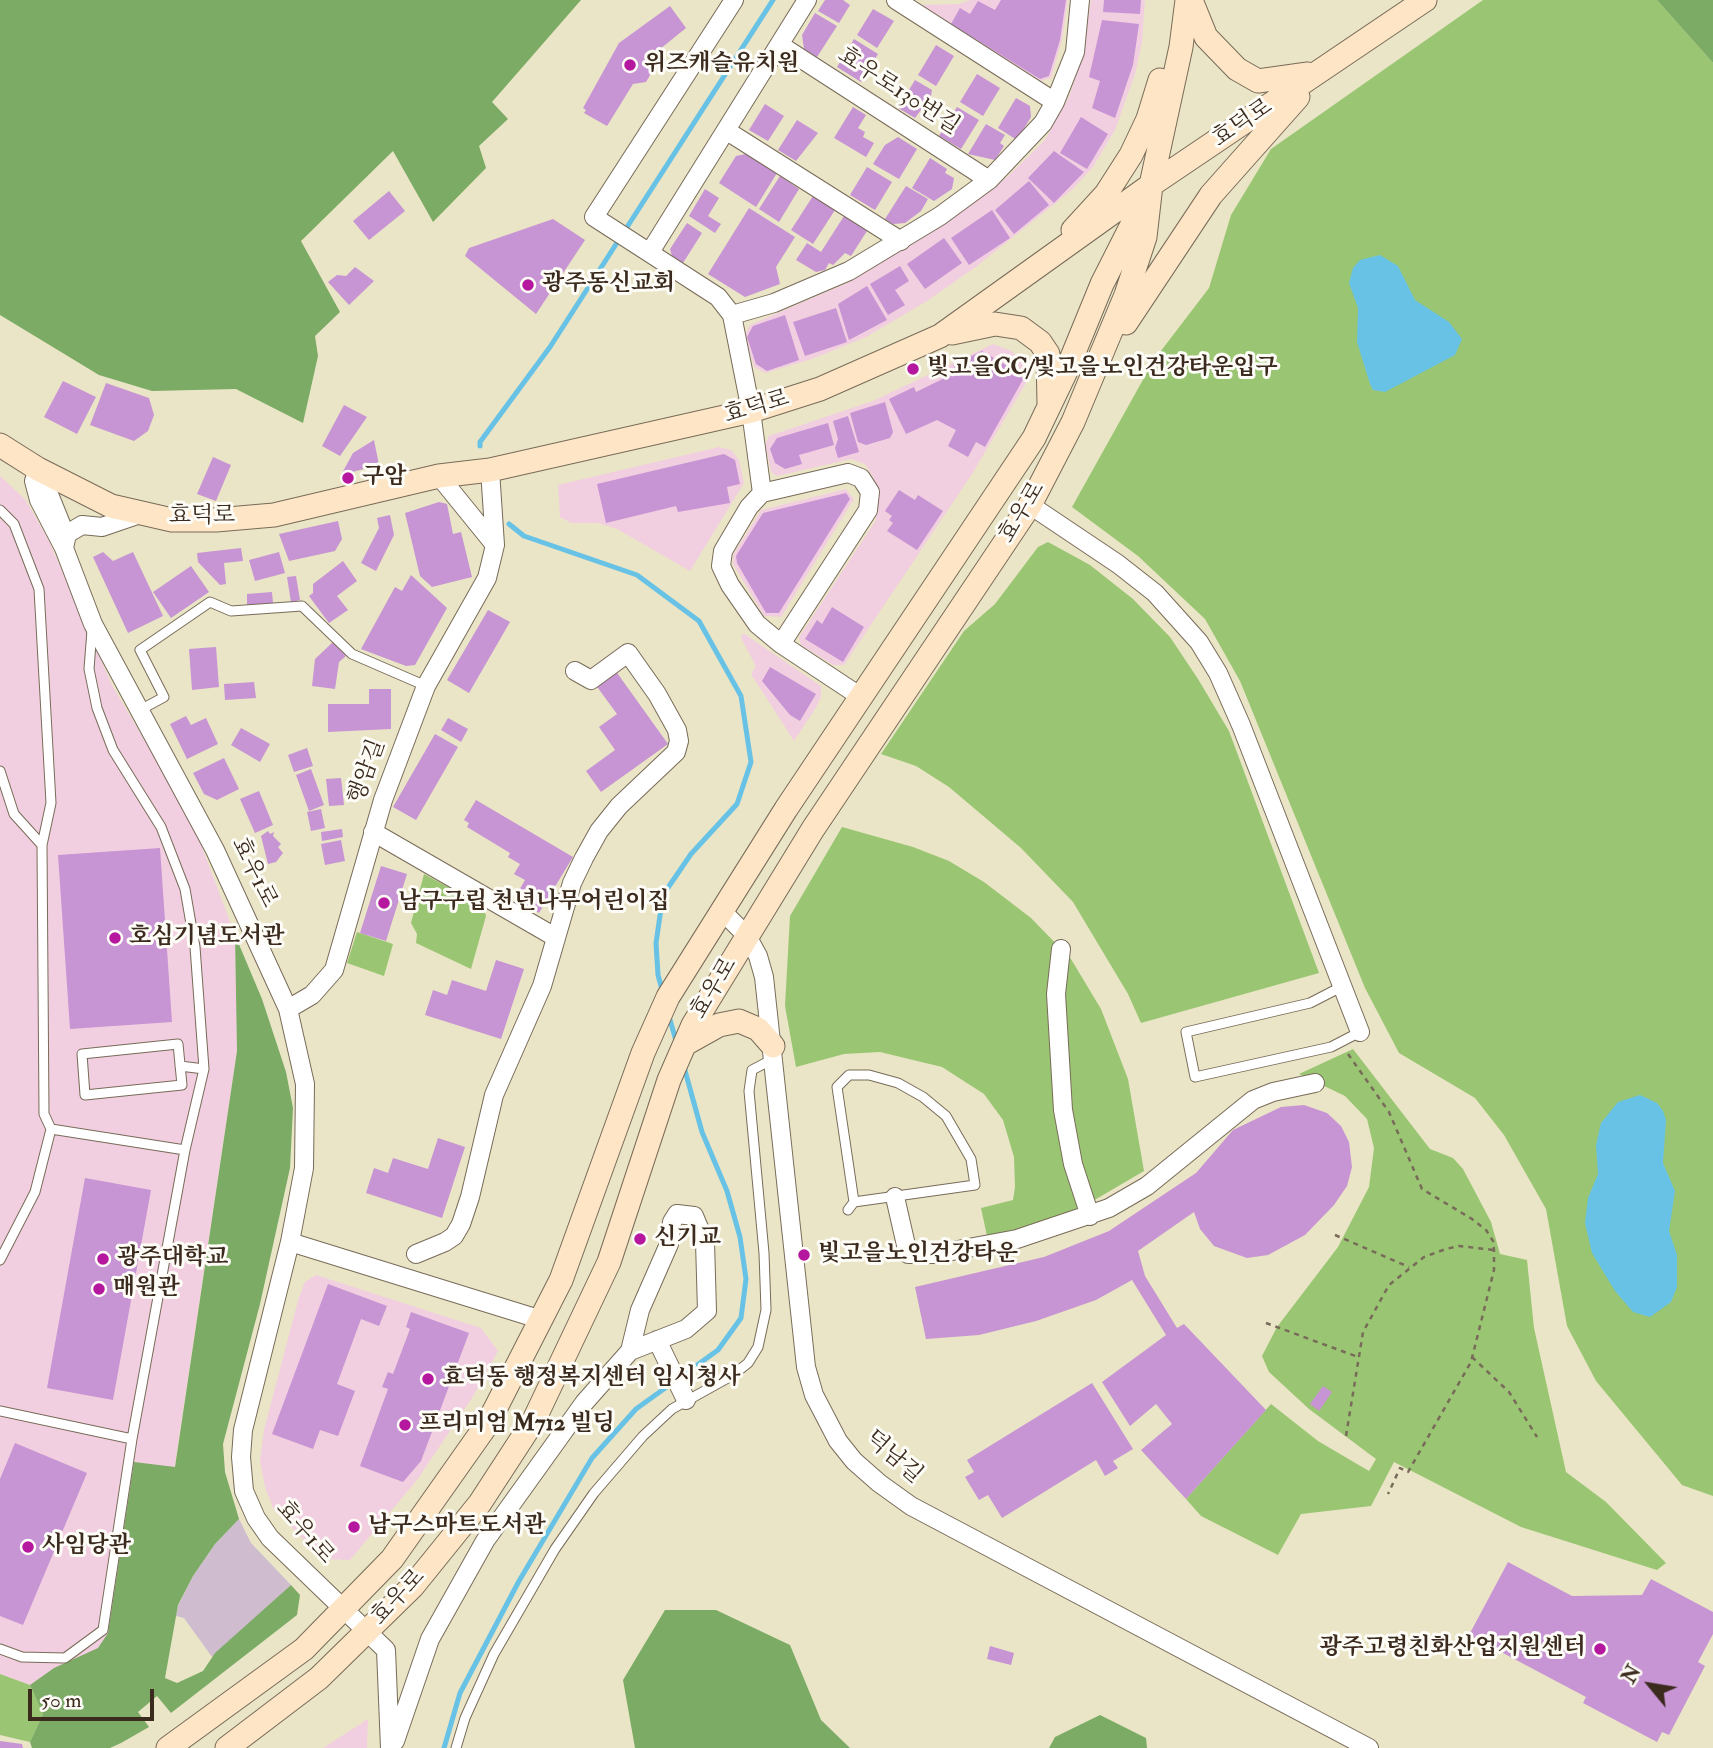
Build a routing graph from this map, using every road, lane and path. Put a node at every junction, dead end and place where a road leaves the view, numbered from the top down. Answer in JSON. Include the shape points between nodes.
{"nodes":[{"id":1,"x":734,"y":0,"type":"edge"},
{"id":2,"x":807,"y":0,"type":"edge"},
{"id":3,"x":896,"y":0,"type":"edge"},
{"id":4,"x":1080,"y":0,"type":"edge"},
{"id":5,"x":1187,"y":0,"type":"edge"},
{"id":6,"x":1424,"y":0,"type":"edge"},
{"id":7,"x":780,"y":46,"type":"junction"},
{"id":8,"x":1321,"y":71,"type":"junction"},
{"id":9,"x":1055,"y":102,"type":"junction"},
{"id":10,"x":727,"y":131,"type":"junction"},
{"id":11,"x":989,"y":180,"type":"junction"},
{"id":12,"x":1151,"y":185,"type":"junction"},
{"id":13,"x":901,"y":241,"type":"junction"},
{"id":14,"x":644,"y":249,"type":"junction"},
{"id":15,"x":1014,"y":283,"type":"junction"},
{"id":16,"x":732,"y":315,"type":"junction"},
{"id":17,"x":940,"y":336,"type":"junction"},
{"id":18,"x":1099,"y":363,"type":"junction"},
{"id":19,"x":1049,"y":407,"type":"junction"},
{"id":20,"x":751,"y":411,"type":"junction"},
{"id":21,"x":0,"y":445,"type":"edge"},
{"id":22,"x":38,"y":469,"type":"junction"},
{"id":23,"x":489,"y":470,"type":"junction"},
{"id":24,"x":439,"y":476,"type":"junction"},
{"id":25,"x":762,"y":493,"type":"junction"},
{"id":26,"x":1030,"y":505,"type":"junction"},
{"id":27,"x":0,"y":510,"type":"edge"},
{"id":28,"x":140,"y":514,"type":"junction"},
{"id":29,"x":495,"y":545,"type":"junction"},
{"id":30,"x":64,"y":548,"type":"junction"},
{"id":31,"x":93,"y":624,"type":"junction"},
{"id":32,"x":781,"y":644,"type":"junction"},
{"id":33,"x":575,"y":671,"type":"dead end"},
{"id":34,"x":426,"y":686,"type":"junction"},
{"id":35,"x":861,"y":697,"type":"junction"},
{"id":36,"x":140,"y":710,"type":"junction"},
{"id":37,"x":0,"y":771,"type":"edge"},
{"id":38,"x":373,"y":832,"type":"junction"},
{"id":39,"x":42,"y":845,"type":"junction"},
{"id":40,"x":722,"y":911,"type":"junction"},
{"id":41,"x":747,"y":936,"type":"junction"},
{"id":42,"x":555,"y":937,"type":"junction"},
{"id":43,"x":1061,"y":949,"type":"dead end"},
{"id":44,"x":1343,"y":986,"type":"junction"},
{"id":45,"x":288,"y":1009,"type":"junction"},
{"id":46,"x":1360,"y":1032,"type":"joint"},
{"id":47,"x":1342,"y":1042,"type":"junction"},
{"id":48,"x":685,"y":1044,"type":"junction"},
{"id":49,"x":774,"y":1052,"type":"junction"},
{"id":50,"x":180,"y":1066,"type":"junction"},
{"id":51,"x":204,"y":1069,"type":"junction"},
{"id":52,"x":1315,"y":1083,"type":"dead end"},
{"id":53,"x":51,"y":1129,"type":"junction"},
{"id":54,"x":185,"y":1150,"type":"junction"},
{"id":55,"x":895,"y":1196,"type":"junction"},
{"id":56,"x":1090,"y":1216,"type":"junction"},
{"id":57,"x":1335,"y":1235,"type":"dead end"},
{"id":58,"x":290,"y":1242,"type":"junction"},
{"id":59,"x":1494,"y":1250,"type":"junction"},
{"id":60,"x":416,"y":1254,"type":"dead end"},
{"id":61,"x":0,"y":1259,"type":"edge"},
{"id":62,"x":1409,"y":1267,"type":"junction"},
{"id":63,"x":542,"y":1320,"type":"junction"},
{"id":64,"x":1266,"y":1323,"type":"dead end"},
{"id":65,"x":657,"y":1340,"type":"junction"},
{"id":66,"x":630,"y":1351,"type":"junction"},
{"id":67,"x":1358,"y":1357,"type":"junction"},
{"id":68,"x":1472,"y":1357,"type":"junction"},
{"id":69,"x":684,"y":1395,"type":"junction"},
{"id":70,"x":0,"y":1412,"type":"edge"},
{"id":71,"x":1346,"y":1436,"type":"dead end"},
{"id":72,"x":1537,"y":1437,"type":"dead end"},
{"id":73,"x":132,"y":1439,"type":"junction"},
{"id":74,"x":1388,"y":1494,"type":"dead end"},
{"id":75,"x":342,"y":1609,"type":"junction"},
{"id":76,"x":366,"y":1633,"type":"junction"},
{"id":77,"x":0,"y":1649,"type":"edge"},
{"id":78,"x":168,"y":1748,"type":"edge"},
{"id":79,"x":227,"y":1748,"type":"edge"},
{"id":80,"x":391,"y":1748,"type":"edge"},
{"id":81,"x":456,"y":1748,"type":"edge"},
{"id":82,"x":1369,"y":1748,"type":"edge"}],
"edges":[{"from":1,"to":14,"type":"street","via":[[594,217]]},
{"from":2,"to":7,"type":"street"},
{"from":3,"to":9,"type":"street"},
{"from":4,"to":9,"type":"street","via":[[1074,52]]},
{"from":5,"to":8,"type":"main road","via":[[1215,50],[1258,81]]},
{"from":5,"to":12,"type":"main road","name":"효우로"},
{"from":5,"to":15,"type":"main road","via":[[1148,119],[1131,155],[1106,194],[1075,229]]},
{"from":6,"to":8,"type":"main road","name":"효덕로"},
{"from":7,"to":10,"type":"street"},
{"from":7,"to":11,"type":"street","name":"효우로130번길"},
{"from":8,"to":12,"type":"main road","name":"효덕로"},
{"from":8,"to":18,"type":"main road","via":[[1211,195]]},
{"from":9,"to":11,"type":"street","via":[[1030,139]]},
{"from":10,"to":13,"type":"street"},
{"from":10,"to":14,"type":"street"},
{"from":11,"to":13,"type":"street"},
{"from":12,"to":15,"type":"main road","name":"효덕로"},
{"from":12,"to":18,"type":"main road","name":"효우로","via":[[1145,237]]},
{"from":12,"to":19,"type":"main road","name":"효우로"},
{"from":13,"to":16,"type":"street","via":[[799,293]]},
{"from":14,"to":16,"type":"street","via":[[718,297]]},
{"from":15,"to":17,"type":"main road","name":"효덕로"},
{"from":16,"to":20,"type":"street"},
{"from":17,"to":19,"type":"main road","via":[[995,324],[1021,328],[1041,342],[1048,354]]},
{"from":17,"to":20,"type":"main road","name":"효덕로","via":[[820,389]]},
{"from":18,"to":26,"type":"main road","name":"효우로"},
{"from":19,"to":35,"type":"main road","name":"효우로","via":[[1017,466]]},
{"from":20,"to":23,"type":"main road","name":"효덕로"},
{"from":20,"to":25,"type":"street"},
{"from":21,"to":22,"type":"main road","name":"효덕로"},
{"from":22,"to":28,"type":"main road","name":"효덕로","via":[[111,506]]},
{"from":22,"to":30,"type":"street","name":"효우1로","via":[[34,481],[39,500]]},
{"from":23,"to":24,"type":"main road","name":"효덕로"},
{"from":23,"to":29,"type":"street","name":"행암길"},
{"from":24,"to":28,"type":"main road","name":"효덕로","via":[[274,515],[172,520]]},
{"from":24,"to":29,"type":"street"},
{"from":25,"to":32,"type":"street","via":[[723,551],[721,566],[757,624]]},
{"from":25,"to":32,"type":"street","via":[[848,474],[861,478],[870,492],[867,510]]},
{"from":26,"to":41,"type":"main road","name":"효우로","via":[[884,720]]},
{"from":26,"to":44,"type":"street","via":[[1136,576],[1199,642],[1241,724]]},
{"from":27,"to":39,"type":"lane","via":[[14,524],[39,589],[51,803]]},
{"from":28,"to":30,"type":"street","via":[[102,527],[82,525],[67,534]]},
{"from":29,"to":34,"type":"street","name":"행암길","via":[[481,591]]},
{"from":30,"to":31,"type":"street","name":"효우1로"},
{"from":31,"to":36,"type":"street","name":"효우1로"},
{"from":31,"to":51,"type":"lane","via":[[89,669],[97,708],[113,750],[161,827],[185,889],[195,947]]},
{"from":32,"to":35,"type":"street"},
{"from":33,"to":42,"type":"street","via":[[591,681],[628,653],[657,694],[679,741],[670,762],[645,779],[599,831],[572,883]]},
{"from":34,"to":36,"type":"lane","via":[[352,654],[302,606],[231,611],[210,602],[140,650],[164,697]]},
{"from":34,"to":38,"type":"street","name":"행암길"},
{"from":35,"to":40,"type":"main road","name":"효우로"},
{"from":36,"to":45,"type":"street","name":"효우1로","via":[[215,850]]},
{"from":37,"to":39,"type":"lane","via":[[14,814]]},
{"from":38,"to":42,"type":"street"},
{"from":38,"to":45,"type":"street","name":"행암길","via":[[334,970],[312,995]]},
{"from":39,"to":53,"type":"lane","via":[[44,1114]]},
{"from":40,"to":41,"type":"street","name":"덕남길"},
{"from":40,"to":63,"type":"main road","name":"효우로","via":[[668,997]]},
{"from":41,"to":48,"type":"main road","name":"효우로"},
{"from":41,"to":49,"type":"street","name":"덕남길","via":[[764,977]]},
{"from":42,"to":60,"type":"street","via":[[528,1023],[494,1095],[461,1224],[454,1236]]},
{"from":43,"to":56,"type":"street","via":[[1056,994],[1063,1110],[1073,1164]]},
{"from":44,"to":46,"type":"street"},
{"from":44,"to":47,"type":"lane","via":[[1310,1003],[1186,1032],[1195,1077]]},
{"from":45,"to":58,"type":"street","name":"효우1로","via":[[301,1058],[307,1129]]},
{"from":46,"to":47,"type":"lane"},
{"from":47,"to":59,"type":"path","via":[[1389,1112],[1422,1189],[1486,1230]]},
{"from":48,"to":49,"type":"main road","via":[[719,1025],[739,1021],[758,1029]]},
{"from":48,"to":76,"type":"main road","name":"효우로","via":[[609,1262],[534,1420],[446,1547]]},
{"from":49,"to":69,"type":"lane","via":[[754,1068],[749,1091],[764,1253],[764,1329],[748,1363],[726,1380]]},
{"from":49,"to":82,"type":"street","name":"덕남길","via":[[806,1367],[824,1416],[854,1461],[911,1506]]},
{"from":50,"to":50,"type":"lane","via":[[178,1044],[82,1054],[85,1095],[182,1085]]},
{"from":50,"to":51,"type":"lane"},
{"from":51,"to":54,"type":"lane"},
{"from":52,"to":56,"type":"street","via":[[1253,1100],[1147,1186]]},
{"from":53,"to":54,"type":"lane"},
{"from":53,"to":61,"type":"lane","via":[[34,1192]]},
{"from":54,"to":73,"type":"lane"},
{"from":55,"to":55,"type":"lane","via":[[851,1206],[837,1087],[849,1075],[869,1075],[923,1097],[946,1116],[971,1159],[975,1185]]},
{"from":55,"to":56,"type":"street","via":[[908,1254],[936,1254],[1017,1239]]},
{"from":57,"to":62,"type":"path"},
{"from":58,"to":63,"type":"street"},
{"from":58,"to":75,"type":"street","name":"효우1로","via":[[243,1430],[244,1491],[270,1538]]},
{"from":59,"to":62,"type":"path","via":[[1459,1246]]},
{"from":59,"to":68,"type":"path","via":[[1494,1270]]},
{"from":62,"to":67,"type":"path","via":[[1389,1285],[1375,1308]]},
{"from":63,"to":75,"type":"main road","name":"효우로","via":[[455,1473],[392,1559]]},
{"from":64,"to":67,"type":"path"},
{"from":65,"to":66,"type":"street"},
{"from":65,"to":66,"type":"street","via":[[686,1329],[707,1311],[705,1242],[694,1216],[677,1214],[672,1222]]},
{"from":65,"to":69,"type":"street"},
{"from":66,"to":80,"type":"street","via":[[584,1403],[485,1541],[430,1639]]},
{"from":67,"to":71,"type":"path"},
{"from":68,"to":72,"type":"path","via":[[1509,1392]]},
{"from":68,"to":74,"type":"path","via":[[1408,1472],[1400,1468]]},
{"from":69,"to":81,"type":"lane","via":[[594,1493],[555,1549],[494,1654]]},
{"from":70,"to":73,"type":"lane"},
{"from":73,"to":77,"type":"lane","via":[[103,1630],[65,1658],[22,1657]]},
{"from":75,"to":76,"type":"street","name":"효우1로"},
{"from":75,"to":78,"type":"main road","name":"효우로","via":[[304,1649]]},
{"from":76,"to":79,"type":"main road","name":"효우로","via":[[319,1678]]},
{"from":76,"to":80,"type":"street","name":"효우1로","via":[[386,1650]]}]}
